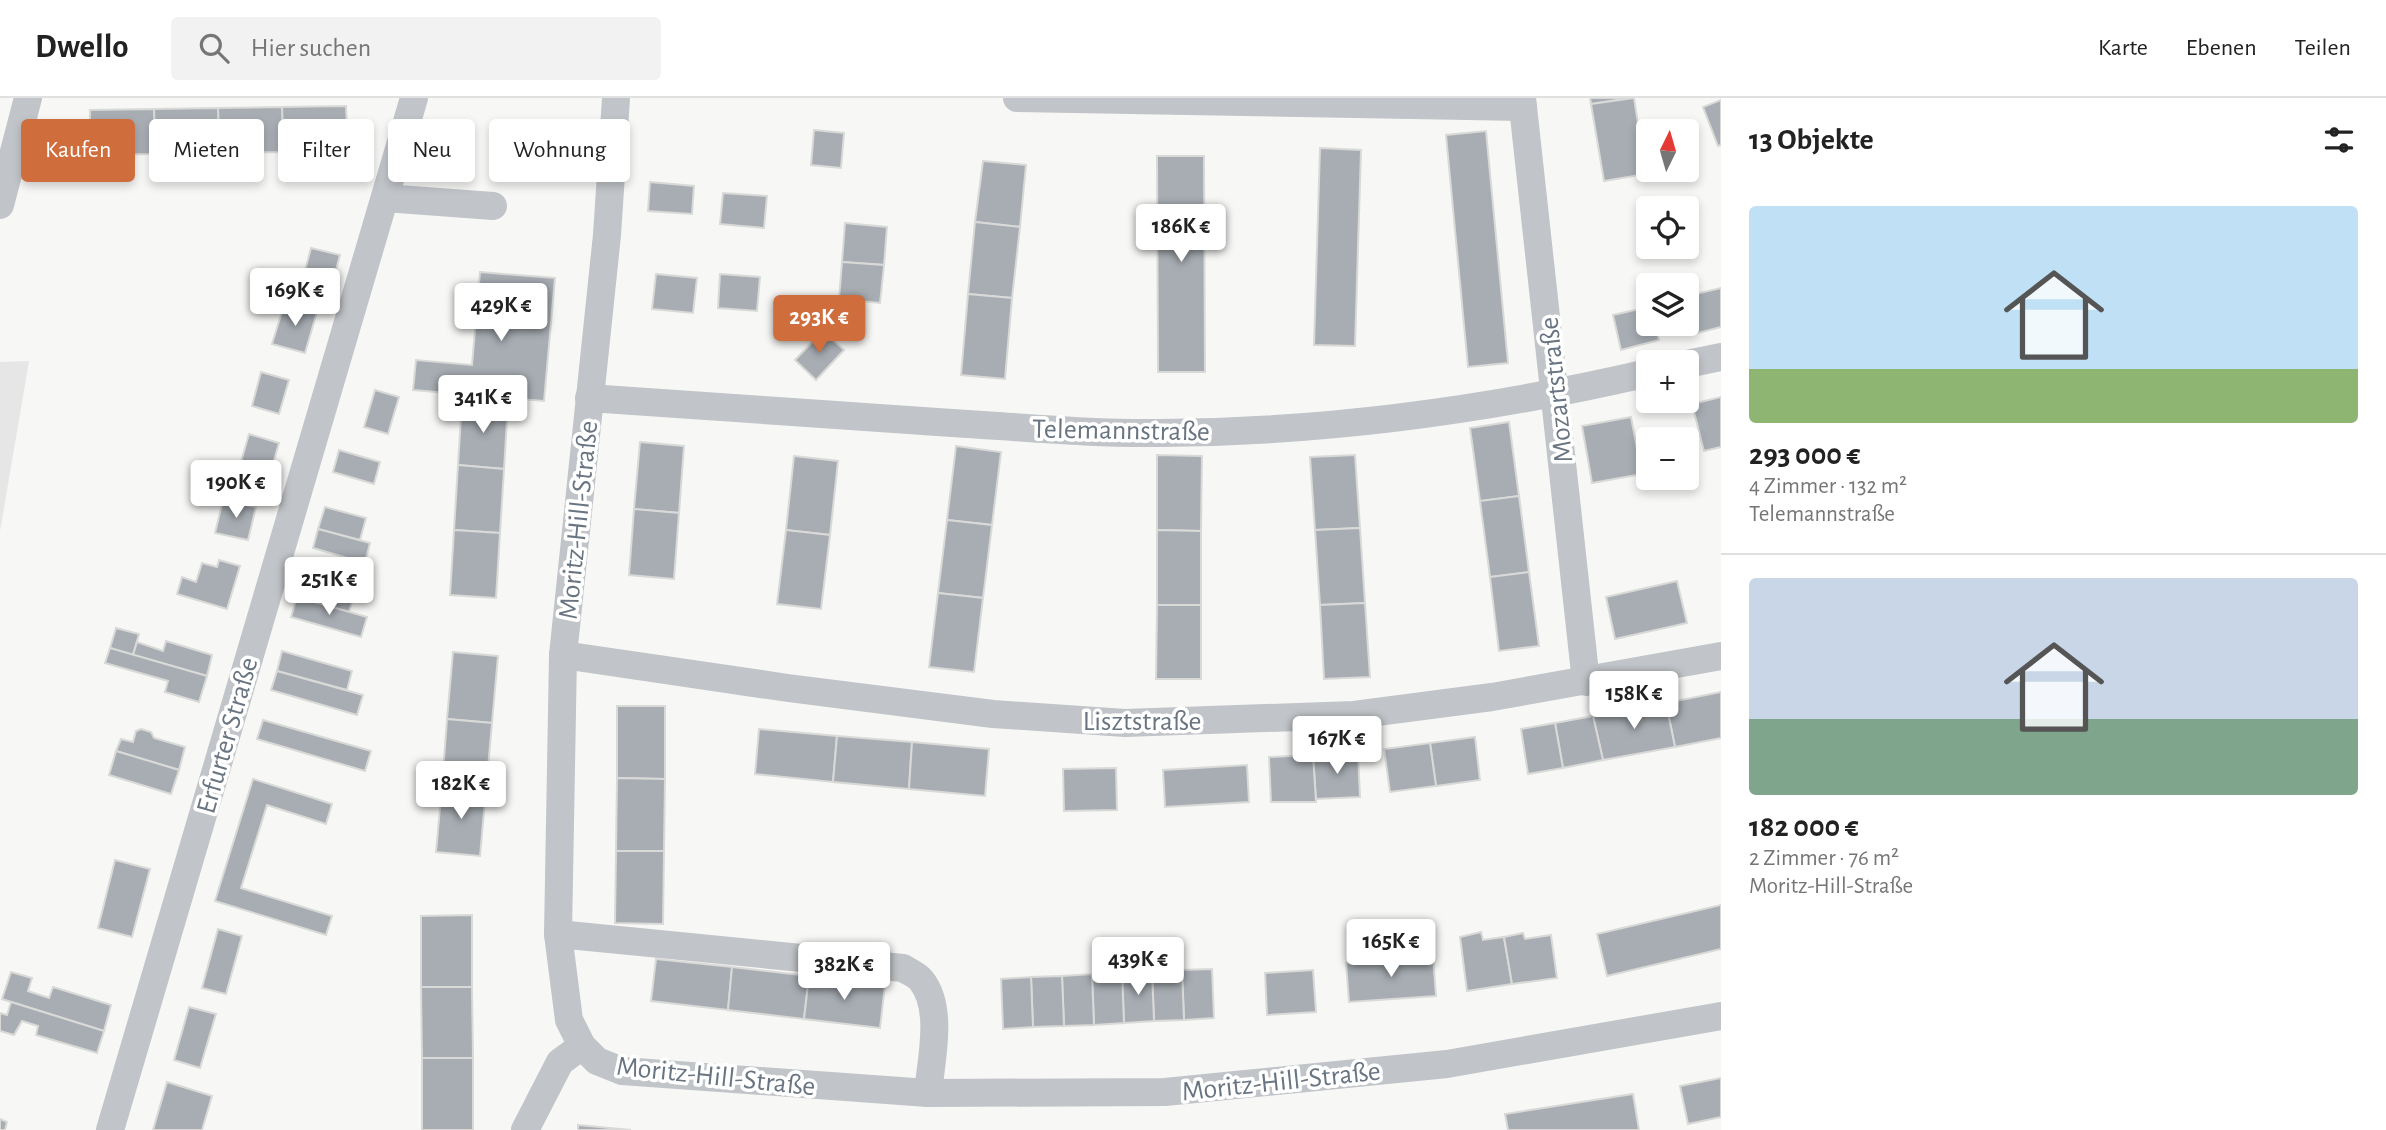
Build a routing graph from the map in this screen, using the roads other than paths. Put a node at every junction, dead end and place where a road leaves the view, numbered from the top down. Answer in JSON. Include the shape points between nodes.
{"nodes":[{"id":1,"x":29,"y":98,"type":"edge"},
{"id":2,"x":414,"y":98,"type":"edge"},
{"id":3,"x":616,"y":98,"type":"edge"},
{"id":4,"x":1017,"y":98,"type":"edge"},
{"id":5,"x":1523,"y":103,"type":"edge"},
{"id":6,"x":385,"y":198,"type":"junction"},
{"id":7,"x":0,"y":205,"type":"edge"},
{"id":8,"x":493,"y":206,"type":"dead end"},
{"id":9,"x":1721,"y":357,"type":"edge"},
{"id":10,"x":1699,"y":362,"type":"edge"},
{"id":11,"x":1636,"y":376,"type":"edge"},
{"id":12,"x":1556,"y":395,"type":"junction"},
{"id":13,"x":589,"y":398,"type":"junction"},
{"id":14,"x":563,"y":654,"type":"junction"},
{"id":15,"x":1721,"y":656,"type":"edge"},
{"id":16,"x":1586,"y":682,"type":"junction"},
{"id":17,"x":558,"y":934,"type":"junction"},
{"id":18,"x":1721,"y":1016,"type":"edge"},
{"id":19,"x":582,"y":1046,"type":"junction"},
{"id":20,"x":928,"y":1093,"type":"junction"},
{"id":21,"x":110,"y":1130,"type":"edge"},
{"id":22,"x":525,"y":1130,"type":"edge"}],
"edges":[{"from":1,"to":7,"type":"street"},
{"from":2,"to":6,"type":"street","name":"Erfurter Straße"},
{"from":3,"to":13,"type":"street","name":"Moritz-Hill-Straße"},
{"from":4,"to":5,"type":"street"},
{"from":5,"to":12,"type":"street","name":"Mozartstraße"},
{"from":6,"to":8,"type":"street"},
{"from":6,"to":21,"type":"street","name":"Erfurter Straße"},
{"from":9,"to":10,"type":"street"},
{"from":11,"to":12,"type":"street","name":"Telemannstraße"},
{"from":12,"to":13,"type":"street","name":"Telemannstraße","via":[[1375,421],[1158,433]]},
{"from":12,"to":16,"type":"street","name":"Mozartstraße"},
{"from":13,"to":14,"type":"street","name":"Moritz-Hill-Straße"},
{"from":14,"to":16,"type":"street","name":"Lisztstraße","via":[[993,714],[1125,723],[1353,715]]},
{"from":14,"to":17,"type":"street","name":"Moritz-Hill-Straße"},
{"from":15,"to":16,"type":"street","name":"Lisztstraße"},
{"from":17,"to":19,"type":"street","name":"Moritz-Hill-Straße","via":[[569,1020]]},
{"from":17,"to":20,"type":"street","via":[[903,968],[920,979],[932,999]]},
{"from":18,"to":20,"type":"street","name":"Moritz-Hill-Straße","via":[[1447,1064],[1192,1089]]},
{"from":19,"to":20,"type":"street","name":"Moritz-Hill-Straße","via":[[597,1061],[622,1071]]},
{"from":19,"to":22,"type":"street","via":[[560,1062]]}]}
